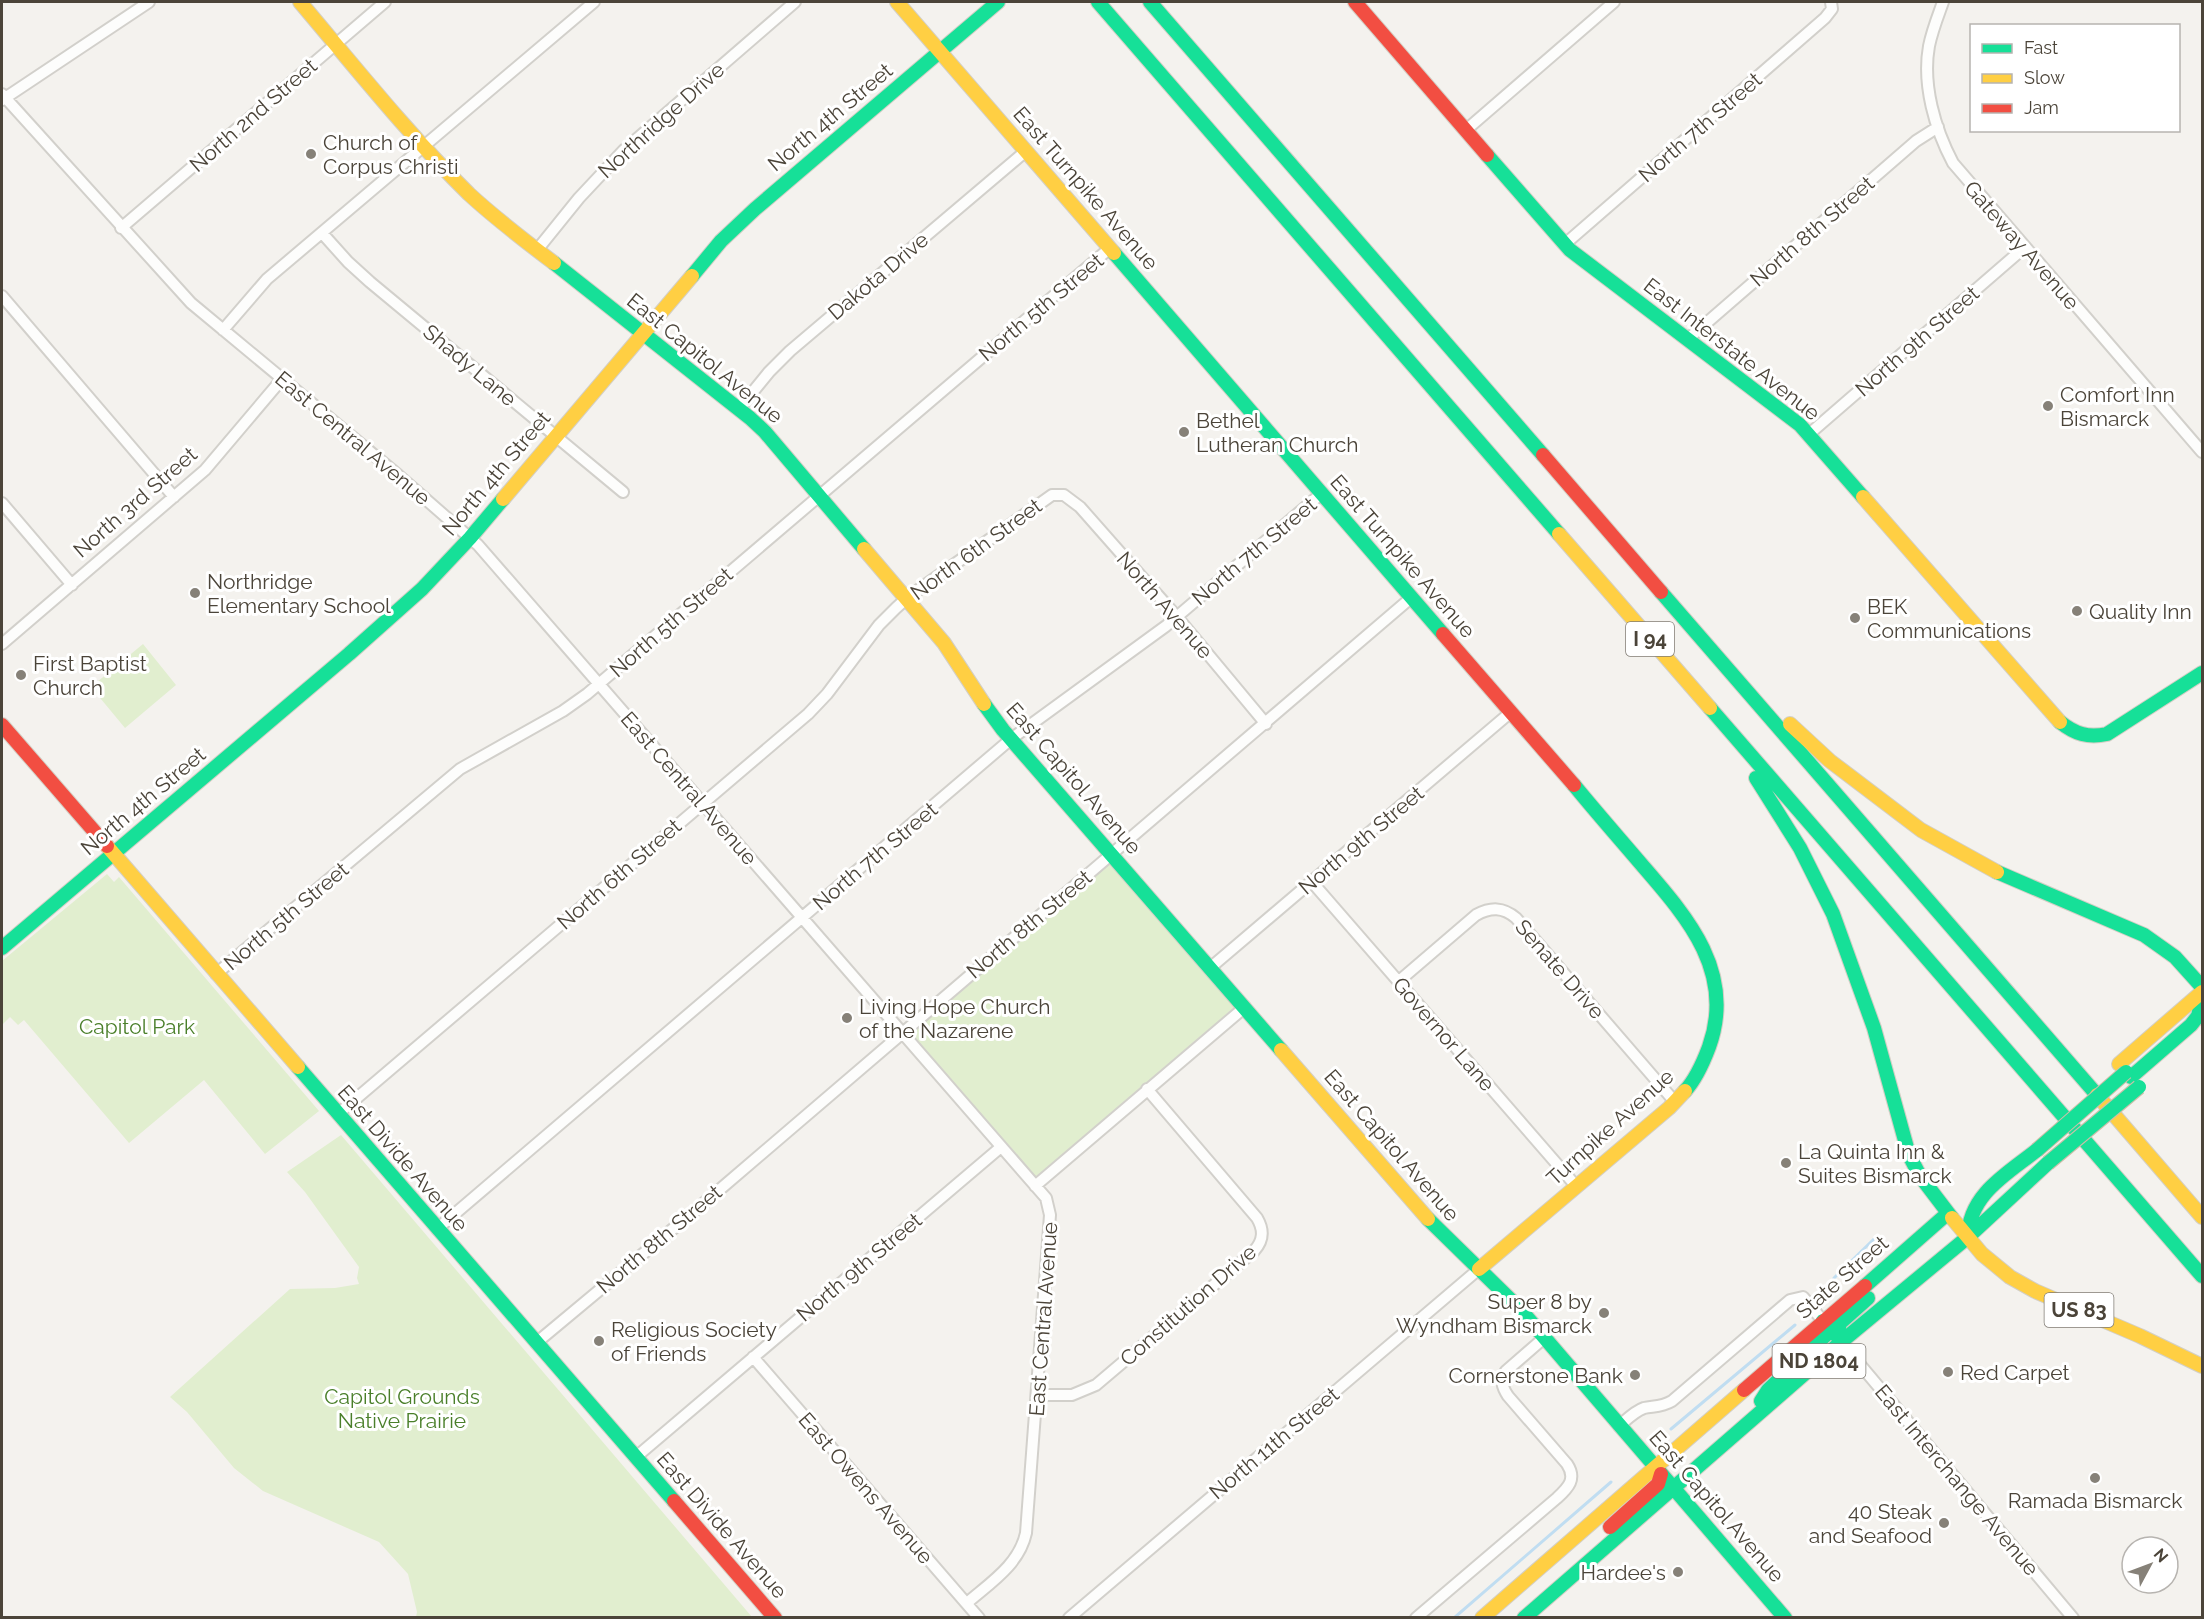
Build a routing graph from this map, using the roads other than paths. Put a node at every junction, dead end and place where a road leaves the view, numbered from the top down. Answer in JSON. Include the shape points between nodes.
{"nodes":[{"id":1,"x":149,"y":2,"type":"edge"},
{"id":2,"x":300,"y":2,"type":"edge"},
{"id":3,"x":385,"y":2,"type":"edge"},
{"id":4,"x":594,"y":2,"type":"edge"},
{"id":5,"x":795,"y":2,"type":"edge"},
{"id":6,"x":897,"y":2,"type":"edge"},
{"id":7,"x":998,"y":2,"type":"edge"},
{"id":8,"x":1098,"y":2,"type":"edge"},
{"id":9,"x":1150,"y":2,"type":"edge"},
{"id":10,"x":1355,"y":2,"type":"edge"},
{"id":11,"x":1614,"y":2,"type":"edge"},
{"id":12,"x":1943,"y":2,"type":"edge"},
{"id":13,"x":1832,"y":5,"type":"edge"},
{"id":14,"x":336,"y":44,"type":"junction"},
{"id":15,"x":940,"y":51,"type":"junction"},
{"id":16,"x":2,"y":97,"type":"edge"},
{"id":17,"x":1938,"y":127,"type":"junction"},
{"id":18,"x":1466,"y":130,"type":"junction"},
{"id":19,"x":424,"y":147,"type":"junction"},
{"id":20,"x":1026,"y":151,"type":"junction"},
{"id":21,"x":121,"y":228,"type":"junction"},
{"id":22,"x":322,"y":233,"type":"junction"},
{"id":23,"x":1565,"y":244,"type":"junction"},
{"id":24,"x":2025,"y":247,"type":"junction"},
{"id":25,"x":1110,"y":248,"type":"junction"},
{"id":26,"x":537,"y":250,"type":"junction"},
{"id":27,"x":2,"y":296,"type":"edge"},
{"id":28,"x":223,"y":330,"type":"junction"},
{"id":29,"x":642,"y":333,"type":"junction"},
{"id":30,"x":1688,"y":339,"type":"junction"},
{"id":31,"x":282,"y":379,"type":"junction"},
{"id":32,"x":739,"y":409,"type":"junction"},
{"id":33,"x":1808,"y":435,"type":"junction"},
{"id":34,"x":555,"y":436,"type":"junction"},
{"id":35,"x":2202,"y":452,"type":"edge"},
{"id":36,"x":623,"y":492,"type":"dead end"},
{"id":37,"x":1058,"y":493,"type":"joint"},
{"id":38,"x":1322,"y":493,"type":"junction"},
{"id":39,"x":819,"y":496,"type":"junction"},
{"id":40,"x":174,"y":497,"type":"junction"},
{"id":41,"x":2,"y":503,"type":"edge"},
{"id":42,"x":1557,"y":530,"type":"junction"},
{"id":43,"x":470,"y":538,"type":"junction"},
{"id":44,"x":1637,"y":564,"type":"junction"},
{"id":45,"x":72,"y":585,"type":"junction"},
{"id":46,"x":1412,"y":597,"type":"junction"},
{"id":47,"x":907,"y":598,"type":"junction"},
{"id":48,"x":1176,"y":617,"type":"junction"},
{"id":49,"x":2,"y":644,"type":"edge"},
{"id":50,"x":2202,"y":673,"type":"edge"},
{"id":51,"x":599,"y":684,"type":"junction"},
{"id":52,"x":1511,"y":712,"type":"junction"},
{"id":53,"x":1266,"y":724,"type":"junction"},
{"id":54,"x":2,"y":725,"type":"edge"},
{"id":55,"x":1011,"y":739,"type":"junction"},
{"id":56,"x":7,"y":741,"type":"edge"},
{"id":57,"x":702,"y":803,"type":"junction"},
{"id":58,"x":113,"y":854,"type":"junction"},
{"id":59,"x":1111,"y":854,"type":"junction"},
{"id":60,"x":1312,"y":882,"type":"junction"},
{"id":61,"x":802,"y":918,"type":"junction"},
{"id":62,"x":2,"y":948,"type":"edge"},
{"id":63,"x":2166,"y":950,"type":"junction"},
{"id":64,"x":1707,"y":951,"type":"joint"},
{"id":65,"x":2201,"y":964,"type":"dead end"},
{"id":66,"x":1210,"y":968,"type":"junction"},
{"id":67,"x":216,"y":974,"type":"junction"},
{"id":68,"x":1399,"y":981,"type":"junction"},
{"id":69,"x":2202,"y":987,"type":"edge"},
{"id":70,"x":2202,"y":992,"type":"edge"},
{"id":71,"x":2202,"y":999,"type":"edge"},
{"id":72,"x":1245,"y":1007,"type":"junction"},
{"id":73,"x":902,"y":1032,"type":"junction"},
{"id":74,"x":2202,"y":1033,"type":"edge"},
{"id":75,"x":2129,"y":1075,"type":"junction"},
{"id":76,"x":1147,"y":1089,"type":"junction"},
{"id":77,"x":1676,"y":1102,"type":"junction"},
{"id":78,"x":338,"y":1114,"type":"junction"},
{"id":79,"x":1001,"y":1147,"type":"junction"},
{"id":80,"x":2039,"y":1152,"type":"junction"},
{"id":81,"x":1035,"y":1186,"type":"junction"},
{"id":82,"x":1576,"y":1186,"type":"junction"},
{"id":83,"x":1956,"y":1207,"type":"junction"},
{"id":84,"x":2202,"y":1217,"type":"edge"},
{"id":85,"x":437,"y":1229,"type":"junction"},
{"id":86,"x":1968,"y":1237,"type":"junction"},
{"id":87,"x":1896,"y":1258,"type":"junction"},
{"id":88,"x":1990,"y":1261,"type":"junction"},
{"id":89,"x":1479,"y":1269,"type":"junction"},
{"id":90,"x":2202,"y":1276,"type":"edge"},
{"id":91,"x":1823,"y":1321,"type":"junction"},
{"id":92,"x":1856,"y":1330,"type":"junction"},
{"id":93,"x":1544,"y":1338,"type":"junction"},
{"id":94,"x":1841,"y":1342,"type":"junction"},
{"id":95,"x":536,"y":1343,"type":"junction"},
{"id":96,"x":753,"y":1357,"type":"junction"},
{"id":97,"x":2202,"y":1366,"type":"edge"},
{"id":98,"x":1038,"y":1395,"type":"junction"},
{"id":99,"x":1619,"y":1426,"type":"junction"},
{"id":100,"x":1741,"y":1429,"type":"junction"},
{"id":101,"x":636,"y":1458,"type":"junction"},
{"id":102,"x":1664,"y":1478,"type":"junction"},
{"id":103,"x":967,"y":1603,"type":"junction"},
{"id":104,"x":1779,"y":1616,"type":"edge"},
{"id":105,"x":776,"y":1617,"type":"edge"},
{"id":106,"x":979,"y":1617,"type":"edge"},
{"id":107,"x":1069,"y":1617,"type":"edge"},
{"id":108,"x":1416,"y":1617,"type":"edge"},
{"id":109,"x":1482,"y":1617,"type":"edge"},
{"id":110,"x":1524,"y":1617,"type":"edge"},
{"id":111,"x":2073,"y":1617,"type":"edge"}],
"edges":[{"from":1,"to":16,"type":"street"},
{"from":2,"to":14,"type":"main road","name":"East Capitol Avenue"},
{"from":3,"to":14,"type":"street","name":"North 2nd Street"},
{"from":4,"to":19,"type":"street"},
{"from":5,"to":26,"type":"street","name":"Northridge Drive","via":[[630,143]]},
{"from":6,"to":15,"type":"main road","name":"East Turnpike Avenue"},
{"from":7,"to":15,"type":"main road","name":"North 4th Street"},
{"from":8,"to":42,"type":"main road","number":"I 94"},
{"from":9,"to":44,"type":"main road","number":"I 94"},
{"from":10,"to":18,"type":"main road","name":"East Interstate Avenue"},
{"from":11,"to":18,"type":"street"},
{"from":12,"to":17,"type":"street","name":"Gateway Avenue","via":[[1927,58]]},
{"from":13,"to":23,"type":"street","name":"North 7th Street","via":[[1829,15]]},
{"from":14,"to":19,"type":"main road","name":"East Capitol Avenue"},
{"from":14,"to":21,"type":"street","name":"North 2nd Street"},
{"from":15,"to":20,"type":"main road","name":"East Turnpike Avenue"},
{"from":15,"to":29,"type":"main road","name":"North 4th Street","via":[[738,224]]},
{"from":16,"to":21,"type":"street","name":"East Central Avenue"},
{"from":17,"to":24,"type":"street","name":"Gateway Avenue","via":[[1953,163]]},
{"from":17,"to":30,"type":"street","name":"North 8th Street","via":[[1916,141]]},
{"from":18,"to":23,"type":"main road","name":"East Interstate Avenue"},
{"from":19,"to":22,"type":"street"},
{"from":19,"to":26,"type":"main road","name":"East Capitol Avenue","via":[[465,191]]},
{"from":20,"to":25,"type":"main road","name":"East Turnpike Avenue"},
{"from":20,"to":32,"type":"street","name":"Dakota Drive","via":[[790,351]]},
{"from":21,"to":28,"type":"street","name":"East Central Avenue","via":[[184,297]]},
{"from":22,"to":28,"type":"street","via":[[257,289]]},
{"from":22,"to":34,"type":"street","name":"Shady Lane","via":[[370,282]]},
{"from":23,"to":30,"type":"main road","name":"East Interstate Avenue"},
{"from":24,"to":33,"type":"street","name":"North 9th Street"},
{"from":24,"to":35,"type":"street","name":"Gateway Avenue"},
{"from":25,"to":38,"type":"main road","name":"East Turnpike Avenue"},
{"from":25,"to":39,"type":"street","name":"North 5th Street"},
{"from":26,"to":29,"type":"main road","name":"East Capitol Avenue"},
{"from":27,"to":40,"type":"street"},
{"from":28,"to":31,"type":"street","name":"East Central Avenue"},
{"from":29,"to":32,"type":"main road","name":"East Capitol Avenue"},
{"from":29,"to":34,"type":"main road","name":"North 4th Street"},
{"from":30,"to":33,"type":"main road","name":"East Interstate Avenue","via":[[1781,409]]},
{"from":31,"to":40,"type":"street","name":"North 3rd Street","via":[[212,463]]},
{"from":31,"to":43,"type":"street","name":"East Central Avenue"},
{"from":32,"to":39,"type":"main road","name":"East Capitol Avenue","via":[[765,432]]},
{"from":33,"to":50,"type":"main road","name":"East Interstate Avenue","via":[[2050,713],[2076,734],[2096,737],[2116,730]]},
{"from":34,"to":36,"type":"street","name":"Shady Lane"},
{"from":34,"to":43,"type":"main road","name":"North 4th Street"},
{"from":37,"to":47,"type":"street","name":"North 6th Street","via":[[1039,502]]},
{"from":37,"to":48,"type":"street","name":"North Avenue","via":[[1070,497],[1080,507]]},
{"from":38,"to":46,"type":"main road","name":"East Turnpike Avenue"},
{"from":38,"to":48,"type":"street","name":"North 7th Street"},
{"from":39,"to":47,"type":"main road","name":"East Capitol Avenue"},
{"from":39,"to":51,"type":"street","name":"North 5th Street"},
{"from":40,"to":45,"type":"street","name":"North 3rd Street"},
{"from":41,"to":45,"type":"street"},
{"from":42,"to":83,"type":"main road","via":[[1754,776],[1800,848],[1850,958],[1880,1045],[1909,1155],[1927,1187]]},
{"from":42,"to":90,"type":"main road","number":"I 94"},
{"from":43,"to":51,"type":"street","name":"East Central Avenue"},
{"from":43,"to":58,"type":"main road","name":"North 4th Street","via":[[372,634]]},
{"from":44,"to":63,"type":"main road","via":[[1758,694],[1830,761],[1886,805],[1977,862],[2144,935]]},
{"from":44,"to":84,"type":"main road","number":"I 94"},
{"from":45,"to":49,"type":"street","name":"North 3rd Street"},
{"from":46,"to":52,"type":"main road","name":"East Turnpike Avenue"},
{"from":46,"to":53,"type":"street","name":"North 8th Street"},
{"from":47,"to":55,"type":"main road","name":"East Capitol Avenue","via":[[944,643]]},
{"from":47,"to":57,"type":"street","name":"North 6th Street","via":[[879,625],[821,702]]},
{"from":48,"to":53,"type":"street","name":"North Avenue"},
{"from":48,"to":55,"type":"street","name":"North 7th Street"},
{"from":51,"to":57,"type":"street","name":"East Central Avenue"},
{"from":51,"to":67,"type":"street","name":"North 5th Street","via":[[563,711],[460,769]]},
{"from":52,"to":60,"type":"street","name":"North 9th Street"},
{"from":52,"to":64,"type":"main road","name":"East Turnpike Avenue","via":[[1683,910]]},
{"from":53,"to":59,"type":"street","name":"North 8th Street"},
{"from":54,"to":56,"type":"main road","name":"East Divide Avenue"},
{"from":55,"to":59,"type":"main road","name":"East Capitol Avenue"},
{"from":55,"to":61,"type":"street","name":"North 7th Street"},
{"from":56,"to":58,"type":"main road","name":"East Divide Avenue"},
{"from":57,"to":61,"type":"street","name":"East Central Avenue"},
{"from":57,"to":78,"type":"street","name":"North 6th Street"},
{"from":58,"to":62,"type":"main road","name":"North 4th Street"},
{"from":58,"to":67,"type":"main road","name":"East Divide Avenue"},
{"from":59,"to":66,"type":"main road","name":"East Capitol Avenue"},
{"from":59,"to":73,"type":"street","name":"North 8th Street"},
{"from":60,"to":66,"type":"street","name":"North 9th Street"},
{"from":60,"to":68,"type":"street","name":"Governor Lane"},
{"from":61,"to":73,"type":"street","name":"East Central Avenue"},
{"from":61,"to":85,"type":"street","name":"North 7th Street"},
{"from":63,"to":65,"type":"main road"},
{"from":63,"to":69,"type":"main road"},
{"from":64,"to":77,"type":"main road","name":"Turnpike Avenue","via":[[1716,986],[1715,1027],[1702,1065]]},
{"from":66,"to":72,"type":"main road","name":"East Capitol Avenue"},
{"from":67,"to":78,"type":"main road","name":"East Divide Avenue"},
{"from":68,"to":77,"type":"street","name":"Senate Drive","via":[[1476,915],[1490,909],[1504,910],[1516,918]]},
{"from":68,"to":82,"type":"street","name":"Governor Lane"},
{"from":70,"to":75,"type":"main road","name":"State Street","via":[[2179,1013]]},
{"from":71,"to":75,"type":"main road","via":[[2191,1025]]},
{"from":72,"to":76,"type":"street"},
{"from":72,"to":89,"type":"main road","name":"East Capitol Avenue","via":[[1433,1225]]},
{"from":73,"to":79,"type":"street","name":"East Central Avenue"},
{"from":73,"to":95,"type":"street","name":"North 8th Street"},
{"from":74,"to":75,"type":"main road","name":"State Street","number":"ND 1804"},
{"from":75,"to":80,"type":"main road","name":"State Street","number":"ND 1804","bridge":true},
{"from":75,"to":80,"type":"main road","name":"State Street"},
{"from":76,"to":81,"type":"street"},
{"from":76,"to":98,"type":"street","name":"Constitution Drive","via":[[1257,1218],[1263,1230],[1261,1242],[1096,1385],[1072,1395]]},
{"from":77,"to":82,"type":"main road","name":"Turnpike Avenue"},
{"from":78,"to":85,"type":"main road","name":"East Divide Avenue"},
{"from":79,"to":81,"type":"street","name":"East Central Avenue"},
{"from":79,"to":96,"type":"street","name":"North 9th Street"},
{"from":80,"to":83,"type":"main road","name":"State Street"},
{"from":80,"to":86,"type":"main road","name":"State Street","number":"ND 1804","via":[[2001,1206]]},
{"from":80,"to":86,"type":"main road","via":[[1975,1205]]},
{"from":81,"to":98,"type":"street","name":"East Central Avenue","via":[[1048,1204],[1050,1215]]},
{"from":82,"to":89,"type":"main road","name":"Turnpike Avenue"},
{"from":83,"to":86,"type":"main road","number":"US 83"},
{"from":83,"to":87,"type":"main road","name":"State Street","number":"ND 1804"},
{"from":85,"to":95,"type":"main road","name":"East Divide Avenue"},
{"from":86,"to":88,"type":"main road","number":"US 83"},
{"from":86,"to":92,"type":"main road","name":"State Street","number":"ND 1804"},
{"from":87,"to":91,"type":"main road","name":"State Street","number":"ND 1804"},
{"from":87,"to":94,"type":"main road","via":[[1887,1280],[1840,1323],[1837,1336]]},
{"from":88,"to":92,"type":"main road","via":[[1972,1256],[1956,1261],[1892,1312]]},
{"from":88,"to":97,"type":"main road","number":"US 83","via":[[2035,1291]]},
{"from":89,"to":93,"type":"main road","name":"East Capitol Avenue"},
{"from":89,"to":107,"type":"street","name":"North 11th Street"},
{"from":91,"to":99,"type":"street","via":[[1803,1297],[1790,1300],[1672,1401],[1638,1411]]},
{"from":91,"to":100,"type":"main road","via":[[1828,1327],[1826,1335],[1768,1390]]},
{"from":91,"to":102,"type":"main road","name":"State Street","number":"ND 1804","via":[[1771,1366]]},
{"from":92,"to":94,"type":"main road","name":"State Street","number":"ND 1804"},
{"from":93,"to":99,"type":"main road","name":"East Capitol Avenue"},
{"from":93,"to":108,"type":"street","via":[[1510,1367],[1502,1381],[1508,1396],[1567,1464],[1572,1472],[1571,1482]]},
{"from":94,"to":100,"type":"main road","name":"State Street","number":"ND 1804"},
{"from":94,"to":111,"type":"street","name":"East Interchange Avenue"},
{"from":95,"to":101,"type":"main road","name":"East Divide Avenue"},
{"from":96,"to":101,"type":"street","name":"North 9th Street"},
{"from":96,"to":103,"type":"street","name":"East Owens Avenue"},
{"from":98,"to":103,"type":"street","name":"East Central Avenue","via":[[1024,1539],[1009,1567]]},
{"from":99,"to":102,"type":"main road","name":"East Capitol Avenue"},
{"from":100,"to":102,"type":"main road","name":"State Street","number":"ND 1804"},
{"from":101,"to":105,"type":"main road","name":"East Divide Avenue"},
{"from":102,"to":104,"type":"main road","name":"East Capitol Avenue"},
{"from":102,"to":109,"type":"main road","name":"State Street","number":"ND 1804"},
{"from":102,"to":110,"type":"main road","name":"State Street","number":"ND 1804","via":[[1570,1578]]},
{"from":103,"to":106,"type":"street","name":"East Owens Avenue"}]}
